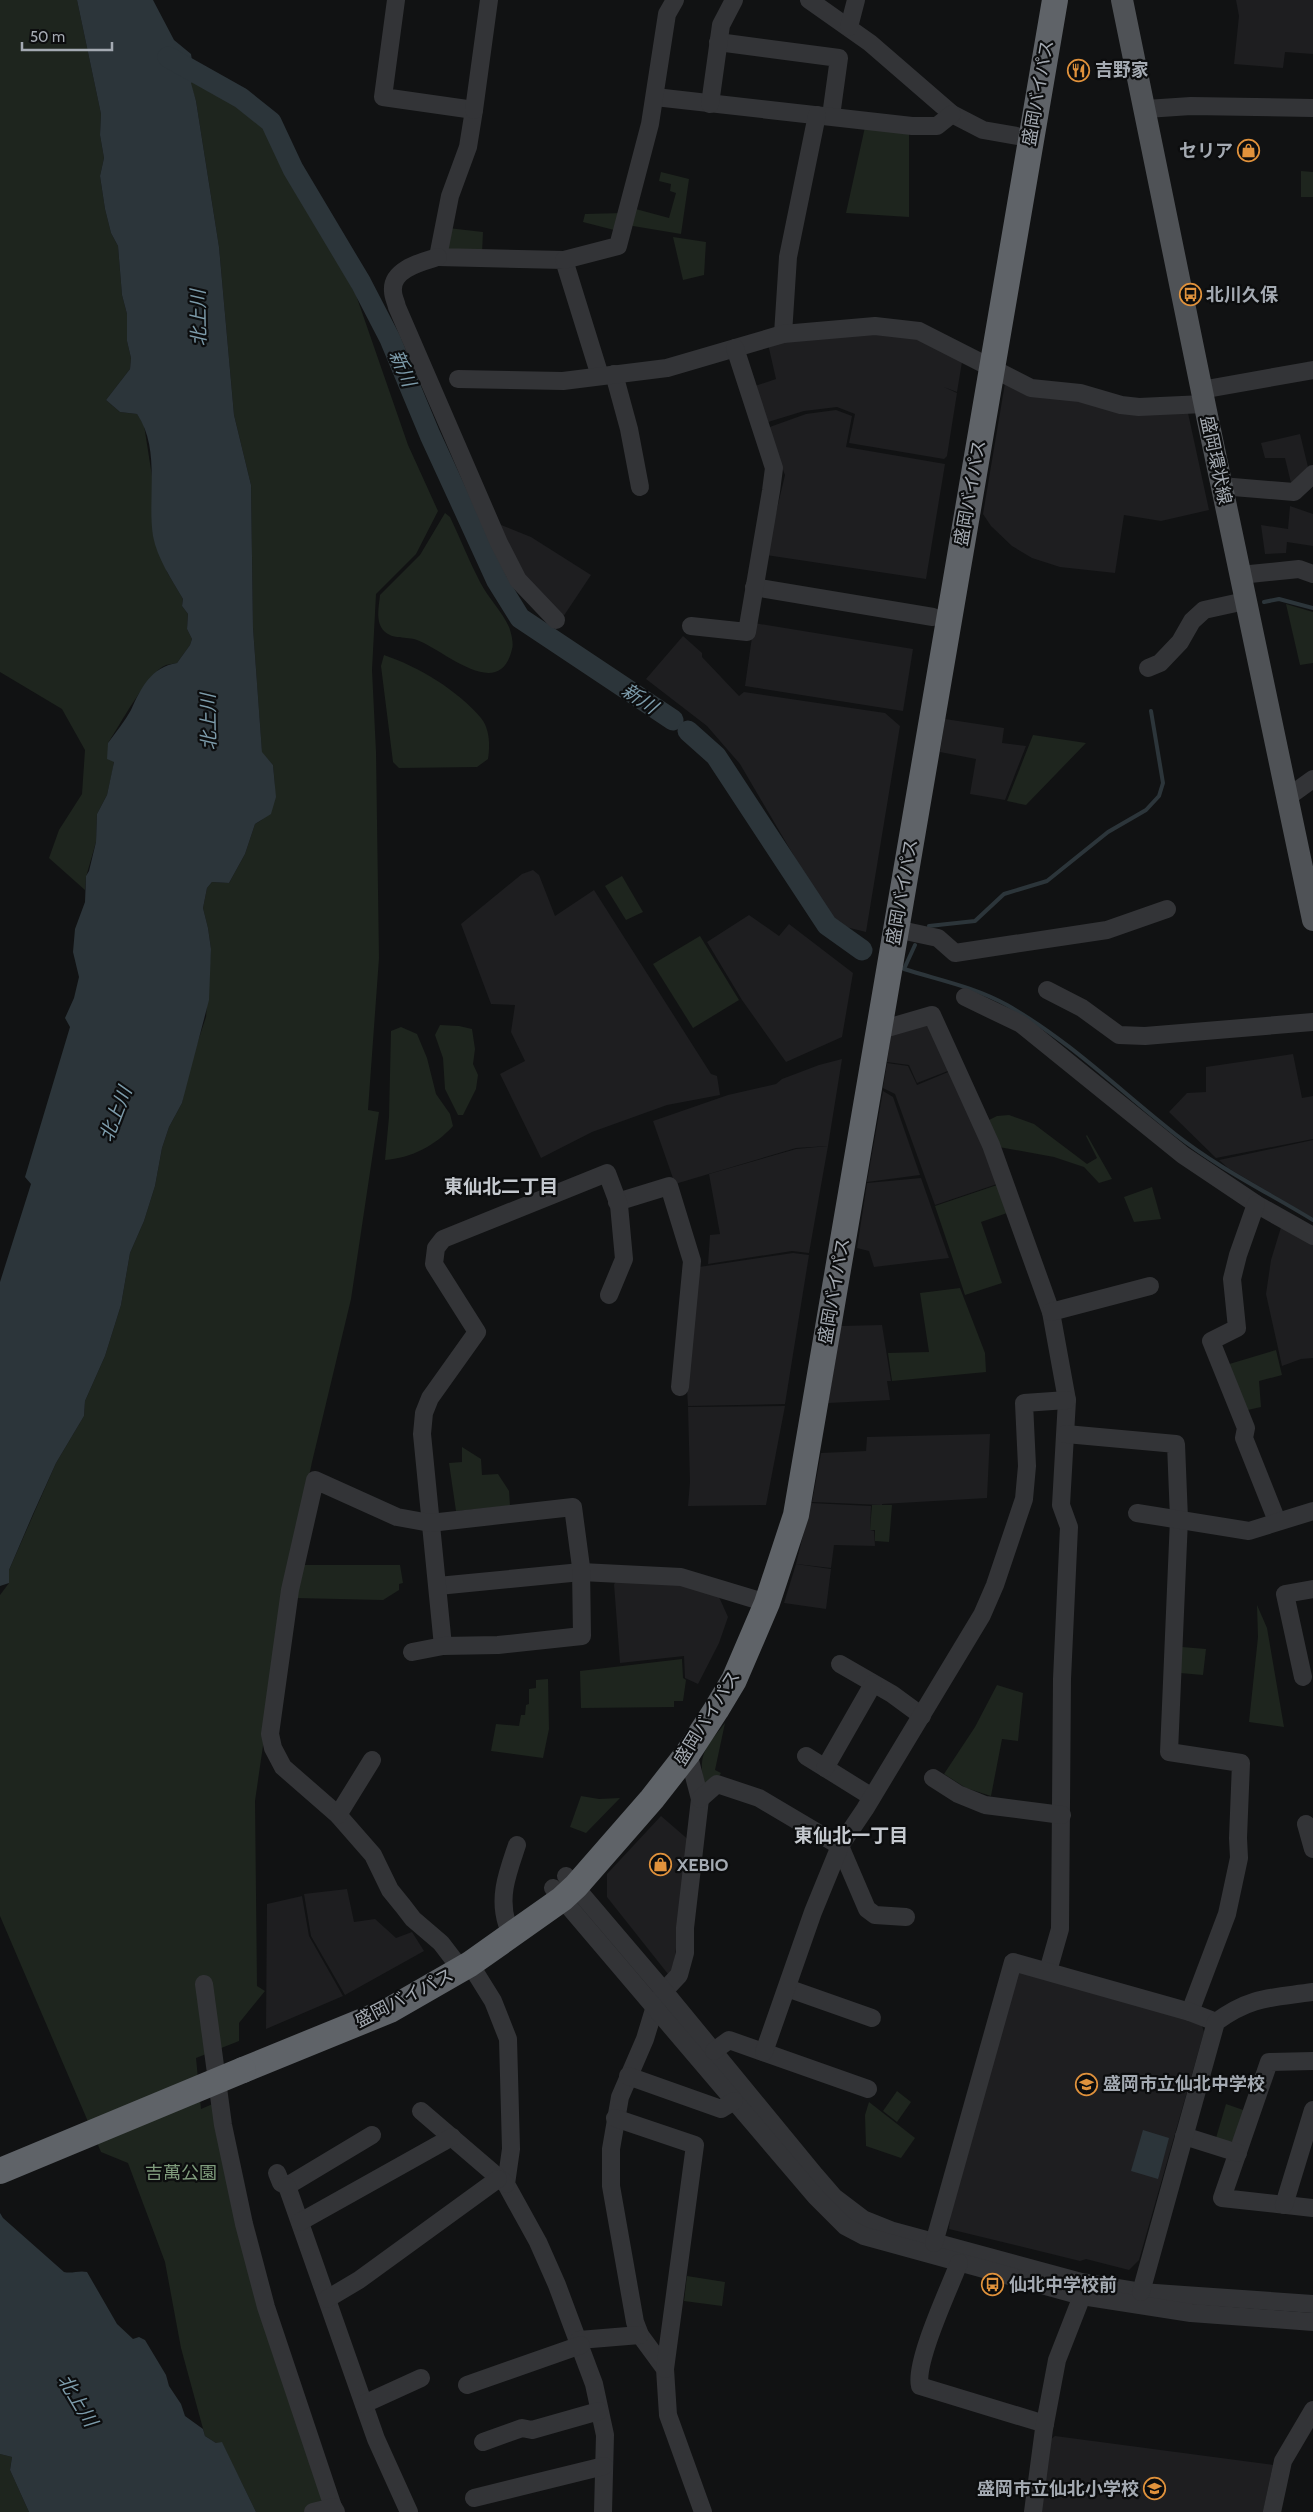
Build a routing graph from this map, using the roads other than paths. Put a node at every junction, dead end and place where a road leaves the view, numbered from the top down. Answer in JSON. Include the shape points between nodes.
{"nodes":[{"id":1,"x":396,"y":0,"type":"edge"},
{"id":2,"x":489,"y":0,"type":"edge"},
{"id":3,"x":675,"y":0,"type":"edge"},
{"id":4,"x":734,"y":0,"type":"edge"},
{"id":5,"x":809,"y":0,"type":"edge"},
{"id":6,"x":856,"y":0,"type":"edge"},
{"id":7,"x":1041,"y":0,"type":"edge"},
{"id":8,"x":1054,"y":0,"type":"edge"},
{"id":9,"x":1122,"y":0,"type":"edge"},
{"id":10,"x":849,"y":27,"type":"junction"},
{"id":11,"x":718,"y":42,"type":"junction"},
{"id":12,"x":655,"y":97,"type":"junction"},
{"id":13,"x":710,"y":104,"type":"junction"},
{"id":14,"x":1313,"y":108,"type":"edge"},
{"id":15,"x":1146,"y":109,"type":"junction"},
{"id":16,"x":474,"y":110,"type":"junction"},
{"id":17,"x":952,"y":114,"type":"junction"},
{"id":18,"x":824,"y":116,"type":"junction"},
{"id":19,"x":1018,"y":136,"type":"junction"},
{"id":20,"x":438,"y":257,"type":"junction"},
{"id":21,"x":564,"y":260,"type":"junction"},
{"id":22,"x":783,"y":334,"type":"junction"},
{"id":23,"x":735,"y":348,"type":"junction"},
{"id":24,"x":990,"y":368,"type":"junction"},
{"id":25,"x":1313,"y":370,"type":"edge"},
{"id":26,"x":607,"y":375,"type":"junction"},
{"id":27,"x":458,"y":380,"type":"dead end"},
{"id":28,"x":1200,"y":399,"type":"junction"},
{"id":29,"x":1313,"y":474,"type":"edge"},
{"id":30,"x":1221,"y":486,"type":"junction"},
{"id":31,"x":640,"y":487,"type":"dead end"},
{"id":32,"x":1313,"y":574,"type":"edge"},
{"id":33,"x":1240,"y":575,"type":"junction"},
{"id":34,"x":754,"y":587,"type":"junction"},
{"id":35,"x":1245,"y":601,"type":"junction"},
{"id":36,"x":933,"y":617,"type":"junction"},
{"id":37,"x":556,"y":620,"type":"dead end"},
{"id":38,"x":690,"y":626,"type":"dead end"},
{"id":39,"x":1148,"y":668,"type":"dead end"},
{"id":40,"x":1313,"y":779,"type":"edge"},
{"id":41,"x":1288,"y":796,"type":"junction"},
{"id":42,"x":1167,"y":909,"type":"dead end"},
{"id":43,"x":1313,"y":920,"type":"edge"},
{"id":44,"x":896,"y":929,"type":"junction"},
{"id":45,"x":1047,"y":990,"type":"dead end"},
{"id":46,"x":964,"y":997,"type":"dead end"},
{"id":47,"x":1313,"y":1022,"type":"edge"},
{"id":48,"x":879,"y":1027,"type":"junction"},
{"id":49,"x":618,"y":1202,"type":"junction"},
{"id":50,"x":1256,"y":1204,"type":"junction"},
{"id":51,"x":1313,"y":1236,"type":"edge"},
{"id":52,"x":1150,"y":1286,"type":"dead end"},
{"id":53,"x":609,"y":1295,"type":"dead end"},
{"id":54,"x":1051,"y":1312,"type":"junction"},
{"id":55,"x":680,"y":1387,"type":"dead end"},
{"id":56,"x":1067,"y":1400,"type":"junction"},
{"id":57,"x":1066,"y":1434,"type":"junction"},
{"id":58,"x":1313,"y":1511,"type":"edge"},
{"id":59,"x":1137,"y":1513,"type":"dead end"},
{"id":60,"x":1179,"y":1519,"type":"junction"},
{"id":61,"x":1277,"y":1521,"type":"junction"},
{"id":62,"x":430,"y":1523,"type":"junction"},
{"id":63,"x":581,"y":1572,"type":"junction"},
{"id":64,"x":438,"y":1586,"type":"junction"},
{"id":65,"x":1313,"y":1589,"type":"edge"},
{"id":66,"x":761,"y":1601,"type":"junction"},
{"id":67,"x":443,"y":1646,"type":"junction"},
{"id":68,"x":412,"y":1652,"type":"dead end"},
{"id":69,"x":840,"y":1664,"type":"dead end"},
{"id":70,"x":1303,"y":1677,"type":"dead end"},
{"id":71,"x":873,"y":1684,"type":"junction"},
{"id":72,"x":922,"y":1716,"type":"junction"},
{"id":73,"x":688,"y":1753,"type":"junction"},
{"id":74,"x":806,"y":1756,"type":"dead end"},
{"id":75,"x":372,"y":1760,"type":"dead end"},
{"id":76,"x":824,"y":1768,"type":"junction"},
{"id":77,"x":932,"y":1778,"type":"dead end"},
{"id":78,"x":872,"y":1796,"type":"junction"},
{"id":79,"x":700,"y":1799,"type":"junction"},
{"id":80,"x":338,"y":1815,"type":"junction"},
{"id":81,"x":1062,"y":1815,"type":"junction"},
{"id":82,"x":1306,"y":1824,"type":"dead end"},
{"id":83,"x":517,"y":1845,"type":"dead end"},
{"id":84,"x":840,"y":1846,"type":"junction"},
{"id":85,"x":1313,"y":1849,"type":"edge"},
{"id":86,"x":564,"y":1887,"type":"junction"},
{"id":87,"x":906,"y":1917,"type":"dead end"},
{"id":88,"x":507,"y":1924,"type":"junction"},
{"id":89,"x":462,"y":1962,"type":"junction"},
{"id":90,"x":1048,"y":1971,"type":"junction"},
{"id":91,"x":204,"y":1984,"type":"dead end"},
{"id":92,"x":787,"y":1988,"type":"junction"},
{"id":93,"x":664,"y":1991,"type":"junction"},
{"id":94,"x":1313,"y":1992,"type":"edge"},
{"id":95,"x":656,"y":2006,"type":"junction"},
{"id":96,"x":1190,"y":2012,"type":"junction"},
{"id":97,"x":872,"y":2018,"type":"dead end"},
{"id":98,"x":1216,"y":2022,"type":"junction"},
{"id":99,"x":714,"y":2051,"type":"junction"},
{"id":100,"x":764,"y":2052,"type":"junction"},
{"id":101,"x":1313,"y":2061,"type":"edge"},
{"id":102,"x":240,"y":2063,"type":"junction"},
{"id":103,"x":628,"y":2076,"type":"junction"},
{"id":104,"x":868,"y":2089,"type":"dead end"},
{"id":105,"x":734,"y":2100,"type":"junction"},
{"id":106,"x":1313,"y":2110,"type":"edge"},
{"id":107,"x":421,"y":2111,"type":"dead end"},
{"id":108,"x":615,"y":2118,"type":"junction"},
{"id":109,"x":372,"y":2134,"type":"dead end"},
{"id":110,"x":1184,"y":2136,"type":"junction"},
{"id":111,"x":452,"y":2137,"type":"junction"},
{"id":112,"x":0,"y":2152,"type":"edge"},
{"id":113,"x":1238,"y":2153,"type":"junction"},
{"id":114,"x":0,"y":2171,"type":"edge"},
{"id":115,"x":502,"y":2182,"type":"junction"},
{"id":116,"x":1284,"y":2205,"type":"junction"},
{"id":117,"x":1313,"y":2208,"type":"edge"},
{"id":118,"x":300,"y":2222,"type":"junction"},
{"id":119,"x":934,"y":2243,"type":"junction"},
{"id":120,"x":960,"y":2263,"type":"junction"},
{"id":121,"x":1141,"y":2292,"type":"junction"},
{"id":122,"x":1082,"y":2296,"type":"junction"},
{"id":123,"x":327,"y":2299,"type":"junction"},
{"id":124,"x":1313,"y":2304,"type":"edge"},
{"id":125,"x":1313,"y":2322,"type":"edge"},
{"id":126,"x":640,"y":2335,"type":"junction"},
{"id":127,"x":580,"y":2342,"type":"junction"},
{"id":128,"x":665,"y":2369,"type":"junction"},
{"id":129,"x":421,"y":2378,"type":"dead end"},
{"id":130,"x":467,"y":2385,"type":"dead end"},
{"id":131,"x":364,"y":2404,"type":"junction"},
{"id":132,"x":1313,"y":2410,"type":"edge"},
{"id":133,"x":599,"y":2411,"type":"junction"},
{"id":134,"x":1045,"y":2424,"type":"junction"},
{"id":135,"x":483,"y":2442,"type":"dead end"},
{"id":136,"x":604,"y":2466,"type":"junction"},
{"id":137,"x":474,"y":2498,"type":"dead end"},
{"id":138,"x":334,"y":2510,"type":"edge"},
{"id":139,"x":313,"y":2512,"type":"edge"},
{"id":140,"x":409,"y":2512,"type":"edge"},
{"id":141,"x":603,"y":2512,"type":"edge"},
{"id":142,"x":703,"y":2512,"type":"edge"},
{"id":143,"x":1033,"y":2512,"type":"edge"},
{"id":144,"x":1272,"y":2512,"type":"edge"}],
"edges":[{"from":1,"to":16,"type":"street","via":[[383,97]]},
{"from":2,"to":16,"type":"street"},
{"from":3,"to":12,"type":"street","via":[[667,14]]},
{"from":4,"to":11,"type":"street","via":[[721,25]]},
{"from":5,"to":10,"type":"street"},
{"from":6,"to":10,"type":"street"},
{"from":7,"to":19,"type":"highway","name":"盛岡バイパス"},
{"from":8,"to":24,"type":"highway","name":"盛岡バイパス"},
{"from":9,"to":15,"type":"main road","name":"盛岡環状線"},
{"from":10,"to":17,"type":"street"},
{"from":11,"to":13,"type":"street"},
{"from":11,"to":18,"type":"street","via":[[838,58]]},
{"from":12,"to":13,"type":"street"},
{"from":12,"to":21,"type":"street","via":[[618,246]]},
{"from":13,"to":18,"type":"street"},
{"from":14,"to":15,"type":"street","via":[[1191,106]]},
{"from":15,"to":28,"type":"main road","name":"盛岡環状線"},
{"from":16,"to":20,"type":"street","via":[[468,147],[450,196]]},
{"from":17,"to":18,"type":"street","via":[[937,126]]},
{"from":17,"to":19,"type":"street","via":[[983,130]]},
{"from":18,"to":22,"type":"street","via":[[788,257]]},
{"from":19,"to":24,"type":"highway","name":"盛岡バイパス"},
{"from":20,"to":21,"type":"street"},
{"from":20,"to":37,"type":"street","via":[[399,274],[392,290],[397,307],[499,543],[518,580]]},
{"from":21,"to":26,"type":"street"},
{"from":22,"to":23,"type":"street"},
{"from":22,"to":24,"type":"street","via":[[875,326],[919,331]]},
{"from":23,"to":26,"type":"street","via":[[667,368]]},
{"from":23,"to":34,"type":"street","via":[[774,468]]},
{"from":24,"to":28,"type":"street","via":[[1031,388],[1080,394],[1121,405],[1139,407]]},
{"from":24,"to":36,"type":"highway","name":"盛岡バイパス"},
{"from":24,"to":44,"type":"highway","name":"盛岡バイパス"},
{"from":25,"to":28,"type":"street"},
{"from":26,"to":27,"type":"street","via":[[563,381]]},
{"from":26,"to":31,"type":"street","via":[[629,429]]},
{"from":28,"to":30,"type":"main road","name":"盛岡環状線"},
{"from":29,"to":30,"type":"street","via":[[1294,492]]},
{"from":30,"to":33,"type":"main road","name":"盛岡環状線"},
{"from":32,"to":33,"type":"street","via":[[1299,569]]},
{"from":33,"to":35,"type":"main road","name":"盛岡環状線"},
{"from":34,"to":36,"type":"street"},
{"from":34,"to":38,"type":"street","via":[[748,632]]},
{"from":35,"to":39,"type":"street","via":[[1204,610],[1160,663]]},
{"from":35,"to":41,"type":"main road","name":"盛岡環状線"},
{"from":36,"to":66,"type":"highway","name":"盛岡バイパス","via":[[781,1504]]},
{"from":40,"to":41,"type":"street"},
{"from":41,"to":43,"type":"main road","name":"盛岡環状線"},
{"from":42,"to":44,"type":"street","via":[[1107,930],[955,953],[938,938]]},
{"from":44,"to":48,"type":"highway","name":"盛岡バイパス"},
{"from":45,"to":47,"type":"street","via":[[1082,1008],[1119,1034],[1145,1036]]},
{"from":46,"to":50,"type":"street","via":[[1021,1024],[1183,1155]]},
{"from":48,"to":54,"type":"street","via":[[887,1028],[932,1015],[991,1145]]},
{"from":48,"to":66,"type":"highway","name":"盛岡バイパス","via":[[796,1516]]},
{"from":49,"to":53,"type":"street","via":[[624,1259]]},
{"from":49,"to":55,"type":"street","via":[[669,1186],[692,1261]]},
{"from":49,"to":62,"type":"street","via":[[606,1172],[443,1239],[436,1248],[434,1264],[477,1332],[430,1398],[424,1413],[422,1434]]},
{"from":50,"to":51,"type":"street"},
{"from":50,"to":61,"type":"street","via":[[1232,1279],[1237,1328],[1211,1341],[1246,1428],[1244,1438]]},
{"from":52,"to":54,"type":"street"},
{"from":54,"to":56,"type":"street"},
{"from":56,"to":57,"type":"street"},
{"from":56,"to":72,"type":"street","via":[[1024,1402],[1027,1466],[1024,1499],[982,1615]]},
{"from":57,"to":60,"type":"street","via":[[1176,1444]]},
{"from":57,"to":81,"type":"street","via":[[1061,1505],[1069,1527],[1062,1678]]},
{"from":58,"to":61,"type":"street"},
{"from":59,"to":60,"type":"street"},
{"from":60,"to":61,"type":"street","via":[[1250,1531]]},
{"from":60,"to":96,"type":"street","via":[[1169,1752],[1241,1763],[1239,1858],[1227,1914]]},
{"from":62,"to":63,"type":"street","via":[[573,1507]]},
{"from":62,"to":64,"type":"street"},
{"from":62,"to":80,"type":"street","via":[[397,1518],[315,1480],[290,1590],[270,1734],[283,1767]]},
{"from":63,"to":64,"type":"street"},
{"from":63,"to":66,"type":"street","via":[[681,1577]]},
{"from":63,"to":67,"type":"street","via":[[582,1636],[482,1646]]},
{"from":64,"to":67,"type":"street"},
{"from":65,"to":70,"type":"street","via":[[1285,1594]]},
{"from":66,"to":73,"type":"highway","name":"盛岡バイパス","via":[[734,1680]]},
{"from":66,"to":86,"type":"highway","name":"盛岡バイパス","via":[[696,1722]]},
{"from":67,"to":68,"type":"street"},
{"from":69,"to":71,"type":"street"},
{"from":71,"to":72,"type":"street"},
{"from":71,"to":76,"type":"street"},
{"from":72,"to":78,"type":"street"},
{"from":73,"to":79,"type":"street"},
{"from":73,"to":86,"type":"highway","name":"盛岡バイパス","via":[[652,1798]]},
{"from":74,"to":76,"type":"street"},
{"from":75,"to":80,"type":"street"},
{"from":76,"to":78,"type":"street"},
{"from":77,"to":81,"type":"street","via":[[985,1805]]},
{"from":78,"to":84,"type":"street"},
{"from":79,"to":84,"type":"street","via":[[717,1784],[759,1798]]},
{"from":79,"to":93,"type":"street","via":[[685,1928],[686,1953],[680,1975]]},
{"from":80,"to":89,"type":"street","via":[[373,1855],[390,1890],[408,1912]]},
{"from":81,"to":90,"type":"street","via":[[1060,1930]]},
{"from":82,"to":85,"type":"street"},
{"from":83,"to":88,"type":"street","via":[[503,1894]]},
{"from":84,"to":87,"type":"street","via":[[867,1909],[874,1915]]},
{"from":84,"to":92,"type":"street"},
{"from":86,"to":88,"type":"highway","name":"盛岡バイパス"},
{"from":86,"to":89,"type":"highway","name":"盛岡バイパス"},
{"from":86,"to":93,"type":"street"},
{"from":86,"to":95,"type":"street"},
{"from":88,"to":89,"type":"highway","name":"盛岡バイパス"},
{"from":89,"to":102,"type":"highway","name":"盛岡バイパス","via":[[390,2010]]},
{"from":89,"to":115,"type":"street","via":[[493,2001],[508,2039],[512,2149]]},
{"from":90,"to":96,"type":"street"},
{"from":90,"to":119,"type":"street","via":[[1013,1962]]},
{"from":91,"to":138,"type":"street","via":[[223,2124],[244,2224],[266,2306]]},
{"from":92,"to":97,"type":"street"},
{"from":92,"to":100,"type":"street"},
{"from":93,"to":95,"type":"street"},
{"from":93,"to":99,"type":"street"},
{"from":94,"to":98,"type":"street","via":[[1255,2000],[1232,2010]]},
{"from":95,"to":103,"type":"street"},
{"from":95,"to":105,"type":"street"},
{"from":96,"to":98,"type":"street"},
{"from":98,"to":110,"type":"street"},
{"from":99,"to":100,"type":"street","via":[[729,2040]]},
{"from":99,"to":119,"type":"street","via":[[834,2197],[863,2219]]},
{"from":100,"to":104,"type":"street"},
{"from":101,"to":113,"type":"street","via":[[1269,2062]]},
{"from":102,"to":112,"type":"highway","name":"盛岡バイパス"},
{"from":102,"to":114,"type":"highway","name":"盛岡バイパス","bridge":true},
{"from":103,"to":105,"type":"street","via":[[720,2109]]},
{"from":103,"to":108,"type":"street"},
{"from":105,"to":120,"type":"street","via":[[816,2197],[845,2226],[864,2236]]},
{"from":106,"to":116,"type":"street"},
{"from":107,"to":111,"type":"street"},
{"from":108,"to":126,"type":"street","via":[[611,2186]]},
{"from":108,"to":128,"type":"street","via":[[695,2145]]},
{"from":109,"to":118,"type":"street","via":[[282,2180]]},
{"from":110,"to":113,"type":"street"},
{"from":110,"to":121,"type":"street"},
{"from":111,"to":115,"type":"street"},
{"from":111,"to":118,"type":"street"},
{"from":113,"to":116,"type":"street","via":[[1222,2198]]},
{"from":115,"to":123,"type":"street"},
{"from":115,"to":127,"type":"street","via":[[538,2242]]},
{"from":116,"to":117,"type":"street"},
{"from":118,"to":123,"type":"street"},
{"from":119,"to":121,"type":"street","via":[[1082,2282]]},
{"from":120,"to":122,"type":"street"},
{"from":120,"to":134,"type":"street","via":[[923,2356],[918,2378],[920,2386]]},
{"from":121,"to":124,"type":"street"},
{"from":122,"to":125,"type":"street","via":[[1191,2313]]},
{"from":122,"to":134,"type":"street","via":[[1057,2360]]},
{"from":123,"to":131,"type":"street"},
{"from":126,"to":127,"type":"street"},
{"from":126,"to":128,"type":"street"},
{"from":127,"to":130,"type":"street"},
{"from":127,"to":133,"type":"street"},
{"from":128,"to":142,"type":"street","via":[[668,2415]]},
{"from":129,"to":131,"type":"street"},
{"from":131,"to":140,"type":"street"},
{"from":132,"to":144,"type":"street","via":[[1283,2461]]},
{"from":133,"to":135,"type":"street","via":[[532,2430],[522,2428]]},
{"from":133,"to":136,"type":"street","via":[[605,2435]]},
{"from":134,"to":143,"type":"street"},
{"from":136,"to":137,"type":"street"},
{"from":136,"to":141,"type":"street"},
{"from":138,"to":139,"type":"street"}]}
